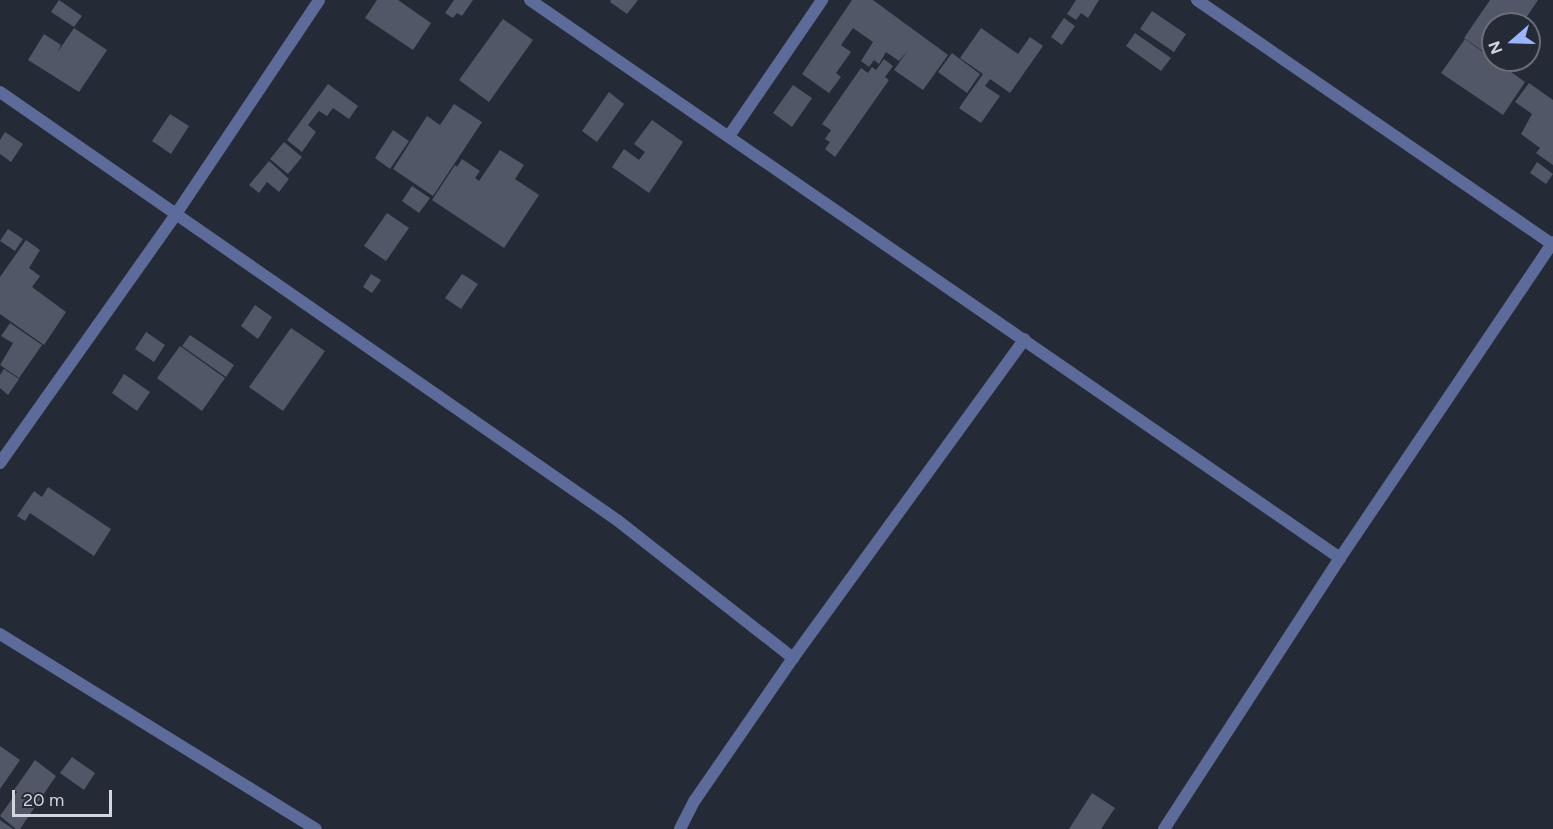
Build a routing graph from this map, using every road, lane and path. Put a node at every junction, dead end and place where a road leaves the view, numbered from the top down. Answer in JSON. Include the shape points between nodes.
{"nodes":[{"id":1,"x":319,"y":0,"type":"edge"},
{"id":2,"x":530,"y":0,"type":"edge"},
{"id":3,"x":822,"y":0,"type":"edge"},
{"id":4,"x":1197,"y":0,"type":"edge"},
{"id":5,"x":0,"y":92,"type":"edge"},
{"id":6,"x":729,"y":136,"type":"junction"},
{"id":7,"x":176,"y":214,"type":"junction"},
{"id":8,"x":1553,"y":244,"type":"edge"},
{"id":9,"x":1025,"y":339,"type":"junction"},
{"id":10,"x":0,"y":463,"type":"edge"},
{"id":11,"x":1340,"y":558,"type":"junction"},
{"id":12,"x":0,"y":634,"type":"edge"},
{"id":13,"x":793,"y":658,"type":"junction"},
{"id":14,"x":316,"y":829,"type":"edge"},
{"id":15,"x":680,"y":829,"type":"edge"},
{"id":16,"x":1164,"y":829,"type":"edge"}],
"edges":[{"from":1,"to":7,"type":"street"},
{"from":2,"to":6,"type":"street"},
{"from":3,"to":6,"type":"street"},
{"from":4,"to":8,"type":"street"},
{"from":5,"to":7,"type":"street"},
{"from":6,"to":9,"type":"street"},
{"from":7,"to":10,"type":"street"},
{"from":7,"to":13,"type":"street","via":[[617,520]]},
{"from":8,"to":11,"type":"street"},
{"from":9,"to":11,"type":"street"},
{"from":9,"to":13,"type":"street"},
{"from":11,"to":16,"type":"street"},
{"from":12,"to":14,"type":"street"},
{"from":13,"to":15,"type":"street","via":[[695,800]]}]}
